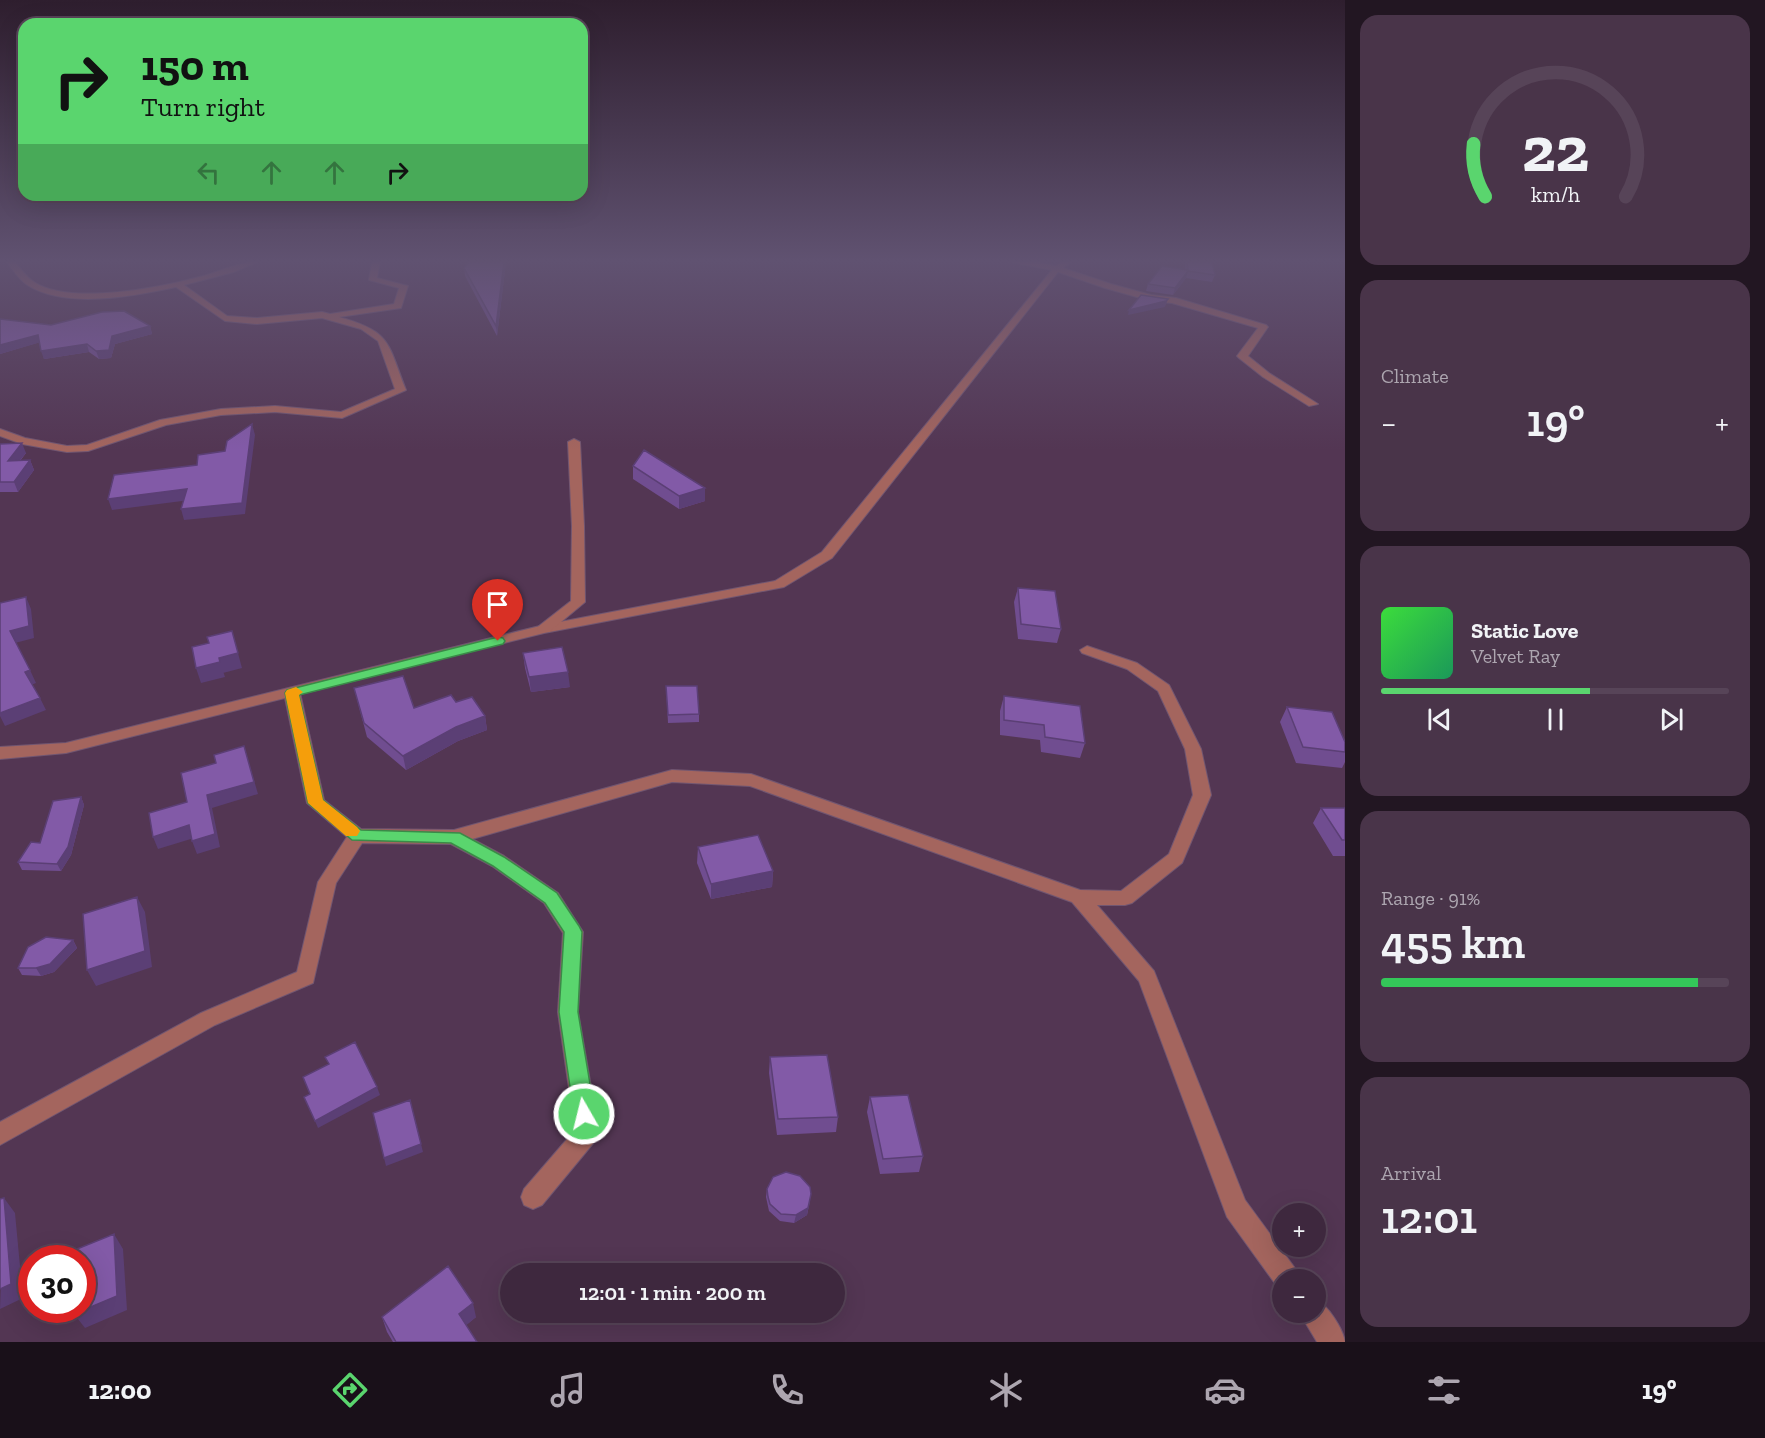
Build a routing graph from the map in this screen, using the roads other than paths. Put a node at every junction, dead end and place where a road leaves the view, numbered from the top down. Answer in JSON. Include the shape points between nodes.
{"nodes":[{"id":1,"x":356,"y":325,"type":"edge"},
{"id":2,"x":1014,"y":325,"type":"edge"},
{"id":3,"x":1255,"y":325,"type":"edge"},
{"id":4,"x":1313,"y":404,"type":"dead end"},
{"id":5,"x":0,"y":432,"type":"edge"},
{"id":6,"x":574,"y":442,"type":"dead end"},
{"id":7,"x":544,"y":629,"type":"junction"},
{"id":8,"x":1087,"y":650,"type":"dead end"},
{"id":9,"x":292,"y":693,"type":"junction"},
{"id":10,"x":0,"y":753,"type":"edge"},
{"id":11,"x":357,"y":836,"type":"junction"},
{"id":12,"x":454,"y":837,"type":"junction"},
{"id":13,"x":1079,"y":897,"type":"junction"},
{"id":14,"x":0,"y":1134,"type":"edge"},
{"id":15,"x":533,"y":1197,"type":"dead end"},
{"id":16,"x":1280,"y":1269,"type":"edge"},
{"id":17,"x":1320,"y":1323,"type":"edge"},
{"id":18,"x":1333,"y":1342,"type":"edge"}],
"edges":[{"from":1,"to":5,"type":"street","via":[[382,340],[401,390],[342,415],[275,409],[221,412],[164,422],[88,448],[67,449],[22,441]]},
{"from":2,"to":7,"type":"street","via":[[827,555],[779,584]]},
{"from":3,"to":4,"type":"street","via":[[1263,327],[1242,356]]},
{"from":6,"to":7,"type":"street","via":[[578,602]]},
{"from":7,"to":9,"type":"street"},
{"from":8,"to":13,"type":"street","via":[[1132,666],[1164,688],[1193,749],[1202,795],[1176,858],[1125,898]]},
{"from":9,"to":10,"type":"street","via":[[66,748]]},
{"from":9,"to":11,"type":"street","via":[[316,803]]},
{"from":11,"to":12,"type":"street"},
{"from":11,"to":14,"type":"street","via":[[327,882],[306,977],[208,1019]]},
{"from":12,"to":13,"type":"street","via":[[672,776],[751,780]]},
{"from":12,"to":15,"type":"street","via":[[498,861],[551,898],[573,932],[568,1012],[587,1133]]},
{"from":13,"to":16,"type":"street","via":[[1147,977],[1236,1208]]},
{"from":17,"to":18,"type":"street"}]}
